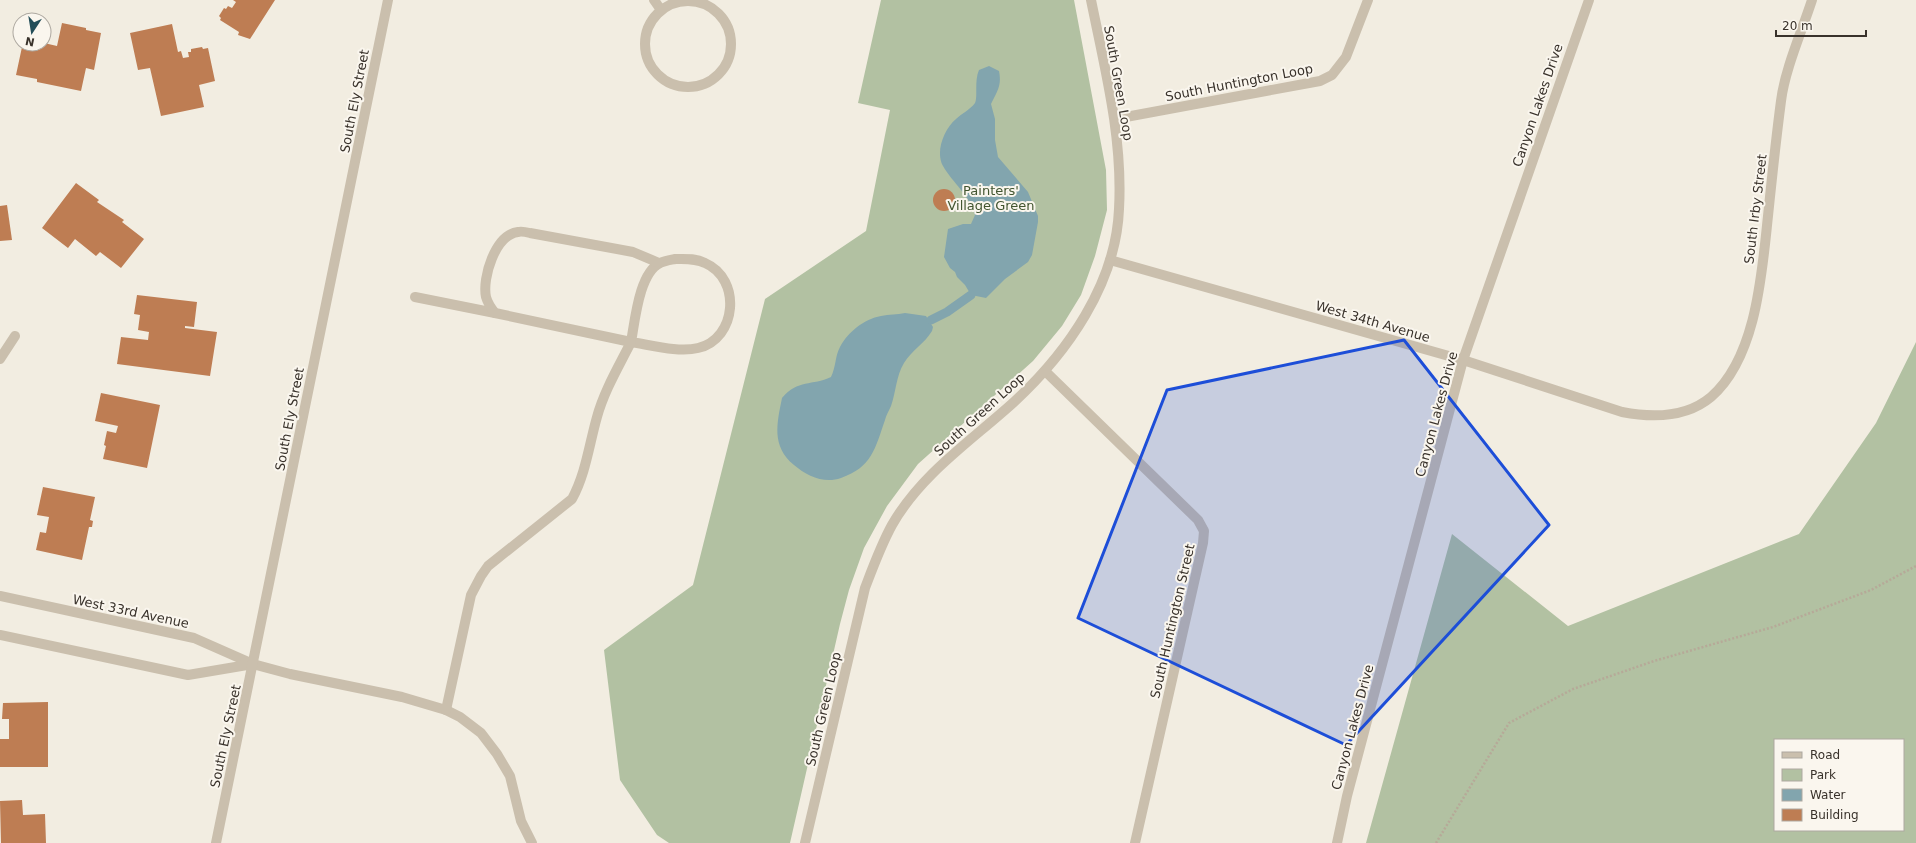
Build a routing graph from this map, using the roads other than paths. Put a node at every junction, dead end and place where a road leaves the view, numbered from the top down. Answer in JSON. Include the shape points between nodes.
{"nodes":[{"id":1,"x":388,"y":0,"type":"edge"},
{"id":2,"x":654,"y":0,"type":"edge"},
{"id":3,"x":1091,"y":0,"type":"edge"},
{"id":4,"x":1368,"y":0,"type":"edge"},
{"id":5,"x":1589,"y":0,"type":"edge"},
{"id":6,"x":1812,"y":0,"type":"edge"},
{"id":7,"x":661,"y":10,"type":"junction"},
{"id":8,"x":1115,"y":119,"type":"junction"},
{"id":9,"x":1110,"y":260,"type":"junction"},
{"id":10,"x":659,"y":263,"type":"junction"},
{"id":11,"x":415,"y":297,"type":"dead end"},
{"id":12,"x":495,"y":313,"type":"junction"},
{"id":13,"x":15,"y":336,"type":"dead end"},
{"id":14,"x":631,"y":342,"type":"junction"},
{"id":15,"x":0,"y":359,"type":"edge"},
{"id":16,"x":1463,"y":360,"type":"junction"},
{"id":17,"x":1045,"y":371,"type":"junction"},
{"id":18,"x":1696,"y":406,"type":"joint"},
{"id":19,"x":0,"y":596,"type":"edge"},
{"id":20,"x":0,"y":635,"type":"edge"},
{"id":21,"x":253,"y":664,"type":"junction"},
{"id":22,"x":446,"y":710,"type":"junction"},
{"id":23,"x":527,"y":841,"type":"edge"},
{"id":24,"x":216,"y":843,"type":"edge"},
{"id":25,"x":805,"y":843,"type":"edge"},
{"id":26,"x":1134,"y":843,"type":"edge"},
{"id":27,"x":1337,"y":843,"type":"edge"}],
"edges":[{"from":1,"to":21,"type":"street","name":"South Ely Street"},
{"from":2,"to":7,"type":"street"},
{"from":3,"to":8,"type":"street","name":"South Green Loop"},
{"from":4,"to":8,"type":"street","name":"South Huntington Loop","via":[[1346,58],[1332,75],[1320,81]]},
{"from":5,"to":16,"type":"street","name":"Canyon Lakes Drive"},
{"from":6,"to":18,"type":"street","name":"South Irby Street","via":[[1781,99],[1761,276],[1751,320],[1735,367],[1711,397]]},
{"from":7,"to":7,"type":"street","via":[[687,1],[701,3],[714,10],[724,21],[730,34],[728,62],[720,74],[708,83],[694,88],[666,82],[656,73],[648,61],[644,48],[646,34]]},
{"from":8,"to":9,"type":"street","name":"South Green Loop","via":[[1120,210]]},
{"from":9,"to":16,"type":"street","name":"West 34th Avenue"},
{"from":9,"to":17,"type":"street","name":"South Green Loop","via":[[1096,296],[1073,335]]},
{"from":10,"to":12,"type":"street","via":[[633,252],[517,232],[500,244],[492,257],[486,280],[486,296]]},
{"from":10,"to":14,"type":"street","via":[[643,283]]},
{"from":10,"to":14,"type":"street","via":[[691,259],[706,263],[719,272],[727,285],[731,300],[730,316],[723,330],[712,342],[699,348],[685,350]]},
{"from":11,"to":12,"type":"street"},
{"from":12,"to":14,"type":"street"},
{"from":13,"to":15,"type":"street"},
{"from":14,"to":22,"type":"street","via":[[597,416],[585,468],[572,499],[488,566],[474,587]]},
{"from":16,"to":18,"type":"street","name":"West 34th Avenue","via":[[1622,412],[1666,416]]},
{"from":16,"to":27,"type":"street","name":"Canyon Lakes Drive","via":[[1347,796]]},
{"from":17,"to":25,"type":"street","name":"South Green Loop","via":[[1014,402],[949,457],[915,492],[892,524],[865,588]]},
{"from":17,"to":26,"type":"street","name":"South Huntington Street","via":[[1198,520],[1204,531]]},
{"from":19,"to":21,"type":"street","name":"West 33rd Avenue","via":[[194,638]]},
{"from":20,"to":21,"type":"street","name":"West 33rd Avenue","via":[[188,674]]},
{"from":21,"to":22,"type":"street","name":"West 33rd Avenue","via":[[402,697]]},
{"from":21,"to":24,"type":"street","name":"South Ely Street"},
{"from":22,"to":23,"type":"street","via":[[481,733],[497,754],[510,776]]}]}
